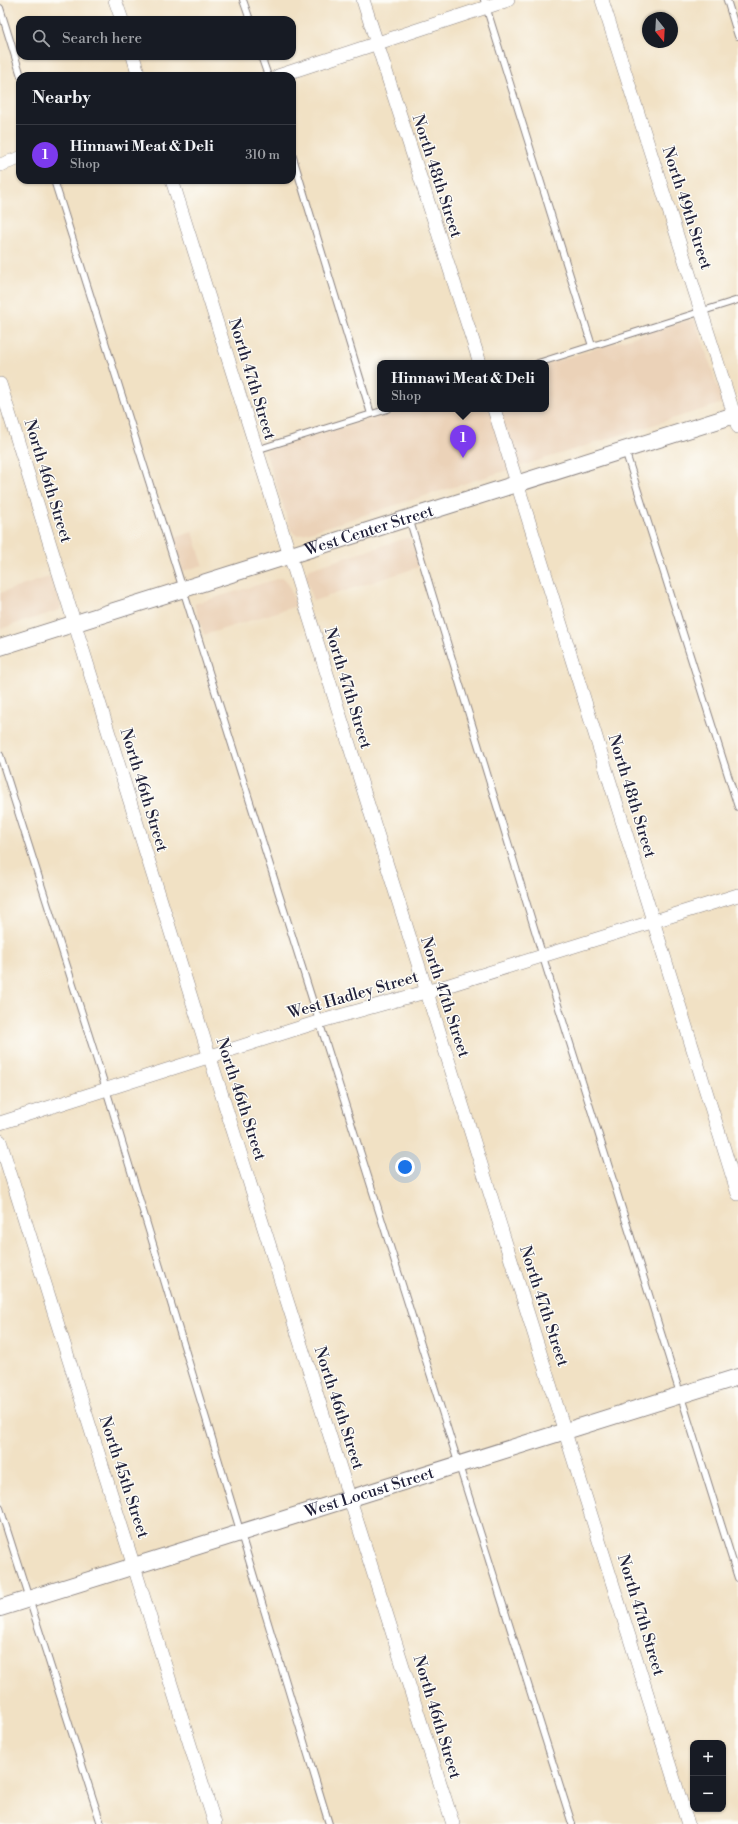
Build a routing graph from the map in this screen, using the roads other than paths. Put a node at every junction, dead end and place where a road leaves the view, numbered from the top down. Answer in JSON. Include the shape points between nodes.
{"nodes":[{"id":1,"x":115,"y":0,"type":"edge"},
{"id":2,"x":243,"y":0,"type":"edge"},
{"id":3,"x":363,"y":0,"type":"edge"},
{"id":4,"x":508,"y":0,"type":"edge"},
{"id":5,"x":602,"y":0,"type":"edge"},
{"id":6,"x":727,"y":0,"type":"edge"},
{"id":7,"x":486,"y":4,"type":"edge"},
{"id":8,"x":0,"y":8,"type":"edge"},
{"id":9,"x":121,"y":16,"type":"edge"},
{"id":10,"x":249,"y":16,"type":"edge"},
{"id":11,"x":738,"y":36,"type":"edge"},
{"id":12,"x":377,"y":43,"type":"junction"},
{"id":13,"x":16,"y":60,"type":"edge"},
{"id":14,"x":16,"y":60,"type":"edge"},
{"id":15,"x":134,"y":60,"type":"edge"},
{"id":16,"x":263,"y":60,"type":"edge"},
{"id":17,"x":20,"y":72,"type":"edge"},
{"id":18,"x":139,"y":72,"type":"edge"},
{"id":19,"x":267,"y":72,"type":"edge"},
{"id":20,"x":290,"y":72,"type":"edge"},
{"id":21,"x":16,"y":159,"type":"edge"},
{"id":22,"x":0,"y":165,"type":"edge"},
{"id":23,"x":296,"y":167,"type":"edge"},
{"id":24,"x":55,"y":184,"type":"edge"},
{"id":25,"x":173,"y":184,"type":"edge"},
{"id":26,"x":738,"y":300,"type":"edge"},
{"id":27,"x":702,"y":311,"type":"junction"},
{"id":28,"x":592,"y":346,"type":"junction"},
{"id":29,"x":479,"y":360,"type":"edge"},
{"id":30,"x":548,"y":360,"type":"edge"},
{"id":31,"x":0,"y":384,"type":"edge"},
{"id":32,"x":378,"y":412,"type":"edge"},
{"id":33,"x":495,"y":412,"type":"edge"},
{"id":34,"x":371,"y":414,"type":"junction"},
{"id":35,"x":737,"y":419,"type":"edge"},
{"id":36,"x":256,"y":450,"type":"junction"},
{"id":37,"x":625,"y":450,"type":"junction"},
{"id":38,"x":516,"y":484,"type":"junction"},
{"id":39,"x":409,"y":518,"type":"junction"},
{"id":40,"x":288,"y":556,"type":"junction"},
{"id":41,"x":182,"y":590,"type":"junction"},
{"id":42,"x":75,"y":624,"type":"junction"},
{"id":43,"x":0,"y":647,"type":"edge"},
{"id":44,"x":0,"y":756,"type":"edge"},
{"id":45,"x":738,"y":806,"type":"edge"},
{"id":46,"x":738,"y":895,"type":"edge"},
{"id":47,"x":652,"y":921,"type":"junction"},
{"id":48,"x":543,"y":955,"type":"junction"},
{"id":49,"x":425,"y":992,"type":"junction"},
{"id":50,"x":318,"y":1022,"type":"junction"},
{"id":51,"x":209,"y":1056,"type":"junction"},
{"id":52,"x":106,"y":1090,"type":"junction"},
{"id":53,"x":0,"y":1123,"type":"edge"},
{"id":54,"x":0,"y":1141,"type":"edge"},
{"id":55,"x":738,"y":1194,"type":"edge"},
{"id":56,"x":738,"y":1377,"type":"edge"},
{"id":57,"x":681,"y":1395,"type":"junction"},
{"id":58,"x":566,"y":1431,"type":"junction"},
{"id":59,"x":459,"y":1465,"type":"junction"},
{"id":60,"x":351,"y":1500,"type":"junction"},
{"id":61,"x":0,"y":1508,"type":"edge"},
{"id":62,"x":241,"y":1534,"type":"junction"},
{"id":63,"x":135,"y":1566,"type":"junction"},
{"id":64,"x":738,"y":1578,"type":"edge"},
{"id":65,"x":28,"y":1600,"type":"junction"},
{"id":66,"x":0,"y":1608,"type":"edge"},
{"id":67,"x":101,"y":1824,"type":"edge"},
{"id":68,"x":215,"y":1824,"type":"edge"},
{"id":69,"x":329,"y":1824,"type":"edge"},
{"id":70,"x":453,"y":1824,"type":"edge"},
{"id":71,"x":572,"y":1824,"type":"edge"},
{"id":72,"x":688,"y":1824,"type":"edge"}],
"edges":[{"from":1,"to":9,"type":"street"},
{"from":2,"to":10,"type":"lane"},
{"from":3,"to":12,"type":"street","name":"North 48th Street"},
{"from":4,"to":7,"type":"street"},
{"from":5,"to":27,"type":"street","name":"North 49th Street"},
{"from":6,"to":11,"type":"lane"},
{"from":7,"to":12,"type":"street"},
{"from":7,"to":28,"type":"lane"},
{"from":8,"to":13,"type":"lane"},
{"from":12,"to":20,"type":"street"},
{"from":12,"to":29,"type":"street","name":"North 48th Street"},
{"from":14,"to":17,"type":"lane"},
{"from":15,"to":18,"type":"street"},
{"from":16,"to":19,"type":"lane"},
{"from":21,"to":22,"type":"street"},
{"from":23,"to":34,"type":"lane"},
{"from":24,"to":41,"type":"lane"},
{"from":25,"to":36,"type":"street","name":"North 47th Street"},
{"from":26,"to":27,"type":"lane"},
{"from":27,"to":28,"type":"lane"},
{"from":27,"to":35,"type":"street","name":"North 49th Street"},
{"from":28,"to":30,"type":"lane"},
{"from":31,"to":42,"type":"street","name":"North 46th Street"},
{"from":32,"to":34,"type":"lane"},
{"from":33,"to":38,"type":"street","name":"North 48th Street"},
{"from":34,"to":36,"type":"lane"},
{"from":35,"to":37,"type":"street","name":"West Center Street"},
{"from":36,"to":40,"type":"street","name":"North 47th Street"},
{"from":37,"to":38,"type":"street","name":"West Center Street"},
{"from":37,"to":45,"type":"lane"},
{"from":38,"to":39,"type":"street","name":"West Center Street"},
{"from":38,"to":47,"type":"street","name":"North 48th Street"},
{"from":39,"to":40,"type":"street","name":"West Center Street"},
{"from":39,"to":48,"type":"lane"},
{"from":40,"to":41,"type":"street","name":"West Center Street"},
{"from":40,"to":49,"type":"street","name":"North 47th Street"},
{"from":41,"to":42,"type":"street","name":"West Center Street"},
{"from":41,"to":50,"type":"lane"},
{"from":42,"to":43,"type":"street","name":"West Center Street"},
{"from":42,"to":51,"type":"street","name":"North 46th Street"},
{"from":44,"to":52,"type":"lane"},
{"from":46,"to":47,"type":"street","name":"West Hadley Street"},
{"from":47,"to":48,"type":"street","name":"West Hadley Street"},
{"from":47,"to":55,"type":"street","name":"North 48th Street"},
{"from":48,"to":49,"type":"street","name":"West Hadley Street"},
{"from":48,"to":57,"type":"lane"},
{"from":49,"to":50,"type":"street","name":"West Hadley Street"},
{"from":49,"to":58,"type":"street","name":"North 47th Street"},
{"from":50,"to":51,"type":"street","name":"West Hadley Street"},
{"from":50,"to":59,"type":"lane"},
{"from":51,"to":52,"type":"street","name":"West Hadley Street"},
{"from":51,"to":60,"type":"street","name":"North 46th Street"},
{"from":52,"to":53,"type":"street","name":"West Hadley Street"},
{"from":52,"to":62,"type":"lane"},
{"from":54,"to":63,"type":"street","name":"North 45th Street"},
{"from":56,"to":57,"type":"street","name":"West Locust Street"},
{"from":57,"to":58,"type":"street","name":"West Locust Street"},
{"from":57,"to":64,"type":"lane"},
{"from":58,"to":59,"type":"street","name":"West Locust Street"},
{"from":58,"to":72,"type":"street","name":"North 47th Street"},
{"from":59,"to":60,"type":"street","name":"West Locust Street"},
{"from":59,"to":71,"type":"lane"},
{"from":60,"to":62,"type":"street","name":"West Locust Street"},
{"from":60,"to":70,"type":"street","name":"North 46th Street"},
{"from":61,"to":65,"type":"lane"},
{"from":62,"to":63,"type":"street","name":"West Locust Street"},
{"from":62,"to":69,"type":"lane"},
{"from":63,"to":65,"type":"street","name":"West Locust Street"},
{"from":63,"to":68,"type":"street","name":"North 45th Street"},
{"from":65,"to":66,"type":"street","name":"West Locust Street"},
{"from":65,"to":67,"type":"lane"}]}
